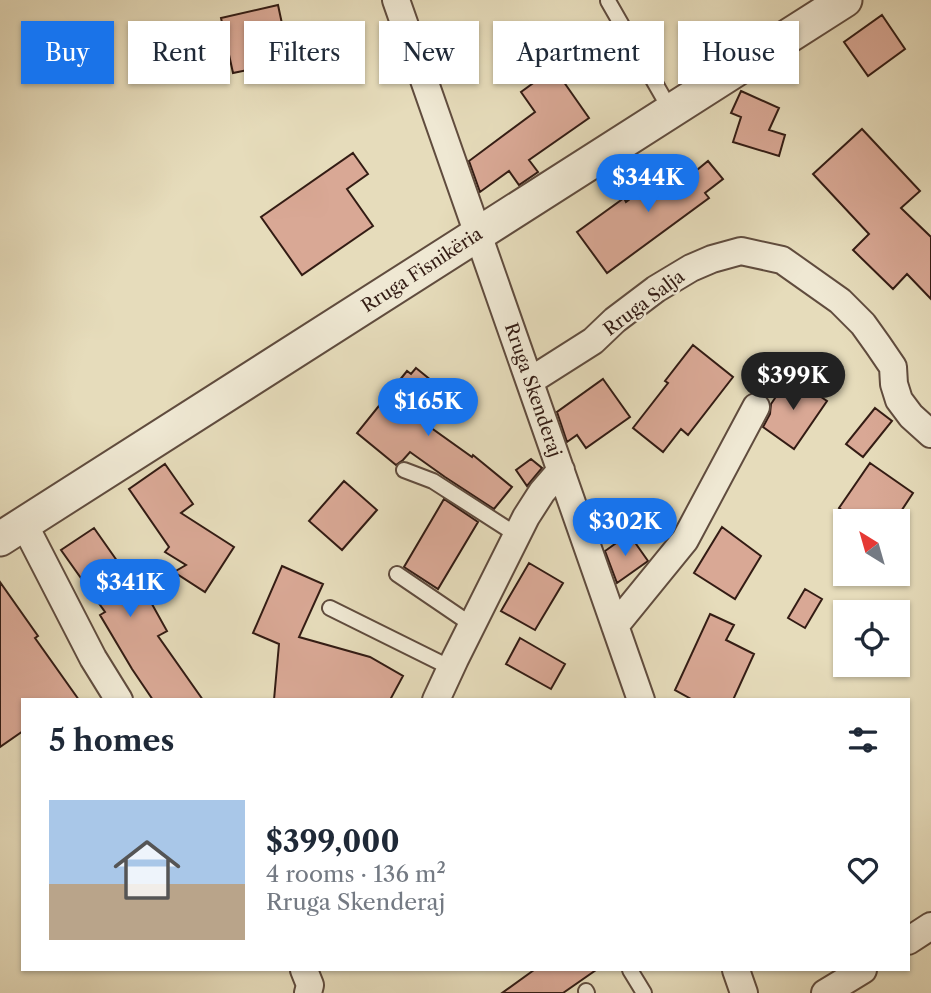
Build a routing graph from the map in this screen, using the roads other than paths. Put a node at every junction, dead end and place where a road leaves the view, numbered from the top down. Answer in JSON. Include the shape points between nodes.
{"nodes":[{"id":1,"x":396,"y":0,"type":"edge"},
{"id":2,"x":845,"y":0,"type":"edge"},
{"id":3,"x":608,"y":1,"type":"edge"},
{"id":4,"x":671,"y":111,"type":"junction"},
{"id":5,"x":478,"y":234,"type":"junction"},
{"id":6,"x":530,"y":381,"type":"junction"},
{"id":7,"x":756,"y":407,"type":"dead end"},
{"id":8,"x":931,"y":434,"type":"edge"},
{"id":9,"x":404,"y":470,"type":"dead end"},
{"id":10,"x":561,"y":470,"type":"junction"},
{"id":11,"x":12,"y":532,"type":"edge"},
{"id":12,"x":517,"y":535,"type":"junction"},
{"id":13,"x":397,"y":574,"type":"dead end"},
{"id":14,"x":330,"y":608,"type":"dead end"},
{"id":15,"x":472,"y":625,"type":"junction"},
{"id":16,"x":615,"y":626,"type":"junction"},
{"id":17,"x":451,"y":668,"type":"junction"},
{"id":18,"x":118,"y":698,"type":"edge"},
{"id":19,"x":437,"y":698,"type":"edge"},
{"id":20,"x":640,"y":698,"type":"edge"},
{"id":21,"x":931,"y":926,"type":"edge"},
{"id":22,"x":910,"y":940,"type":"edge"},
{"id":23,"x":304,"y":971,"type":"edge"},
{"id":24,"x":631,"y":971,"type":"edge"},
{"id":25,"x":736,"y":971,"type":"edge"},
{"id":26,"x":861,"y":971,"type":"edge"},
{"id":27,"x":308,"y":993,"type":"edge"},
{"id":28,"x":644,"y":993,"type":"edge"},
{"id":29,"x":744,"y":993,"type":"edge"},
{"id":30,"x":825,"y":993,"type":"edge"}],
"edges":[{"from":1,"to":5,"type":"street","name":"Rruga Skenderaj"},
{"from":2,"to":4,"type":"street","name":"Rruga Fisnikëria"},
{"from":3,"to":4,"type":"lane"},
{"from":4,"to":5,"type":"street","name":"Rruga Fisnikëria"},
{"from":5,"to":6,"type":"street","name":"Rruga Skenderaj"},
{"from":5,"to":11,"type":"street","name":"Rruga Fisnikëria"},
{"from":6,"to":8,"type":"street","name":"Rruga Salja","via":[[593,341],[656,289],[691,268],[741,251],[782,260],[840,301],[878,345],[892,367],[900,400]]},
{"from":6,"to":10,"type":"street","name":"Rruga Skenderaj"},
{"from":7,"to":16,"type":"street","via":[[685,540]]},
{"from":9,"to":12,"type":"lane","via":[[433,481]]},
{"from":10,"to":12,"type":"street"},
{"from":10,"to":16,"type":"street","name":"Rruga Skenderaj"},
{"from":11,"to":18,"type":"street"},
{"from":12,"to":15,"type":"street"},
{"from":13,"to":15,"type":"lane"},
{"from":14,"to":17,"type":"lane"},
{"from":15,"to":17,"type":"street"},
{"from":16,"to":20,"type":"street","name":"Rruga Skenderaj"},
{"from":17,"to":19,"type":"street"},
{"from":21,"to":22,"type":"street"},
{"from":23,"to":27,"type":"street"},
{"from":24,"to":28,"type":"lane"},
{"from":25,"to":29,"type":"street"},
{"from":26,"to":30,"type":"street"}]}
